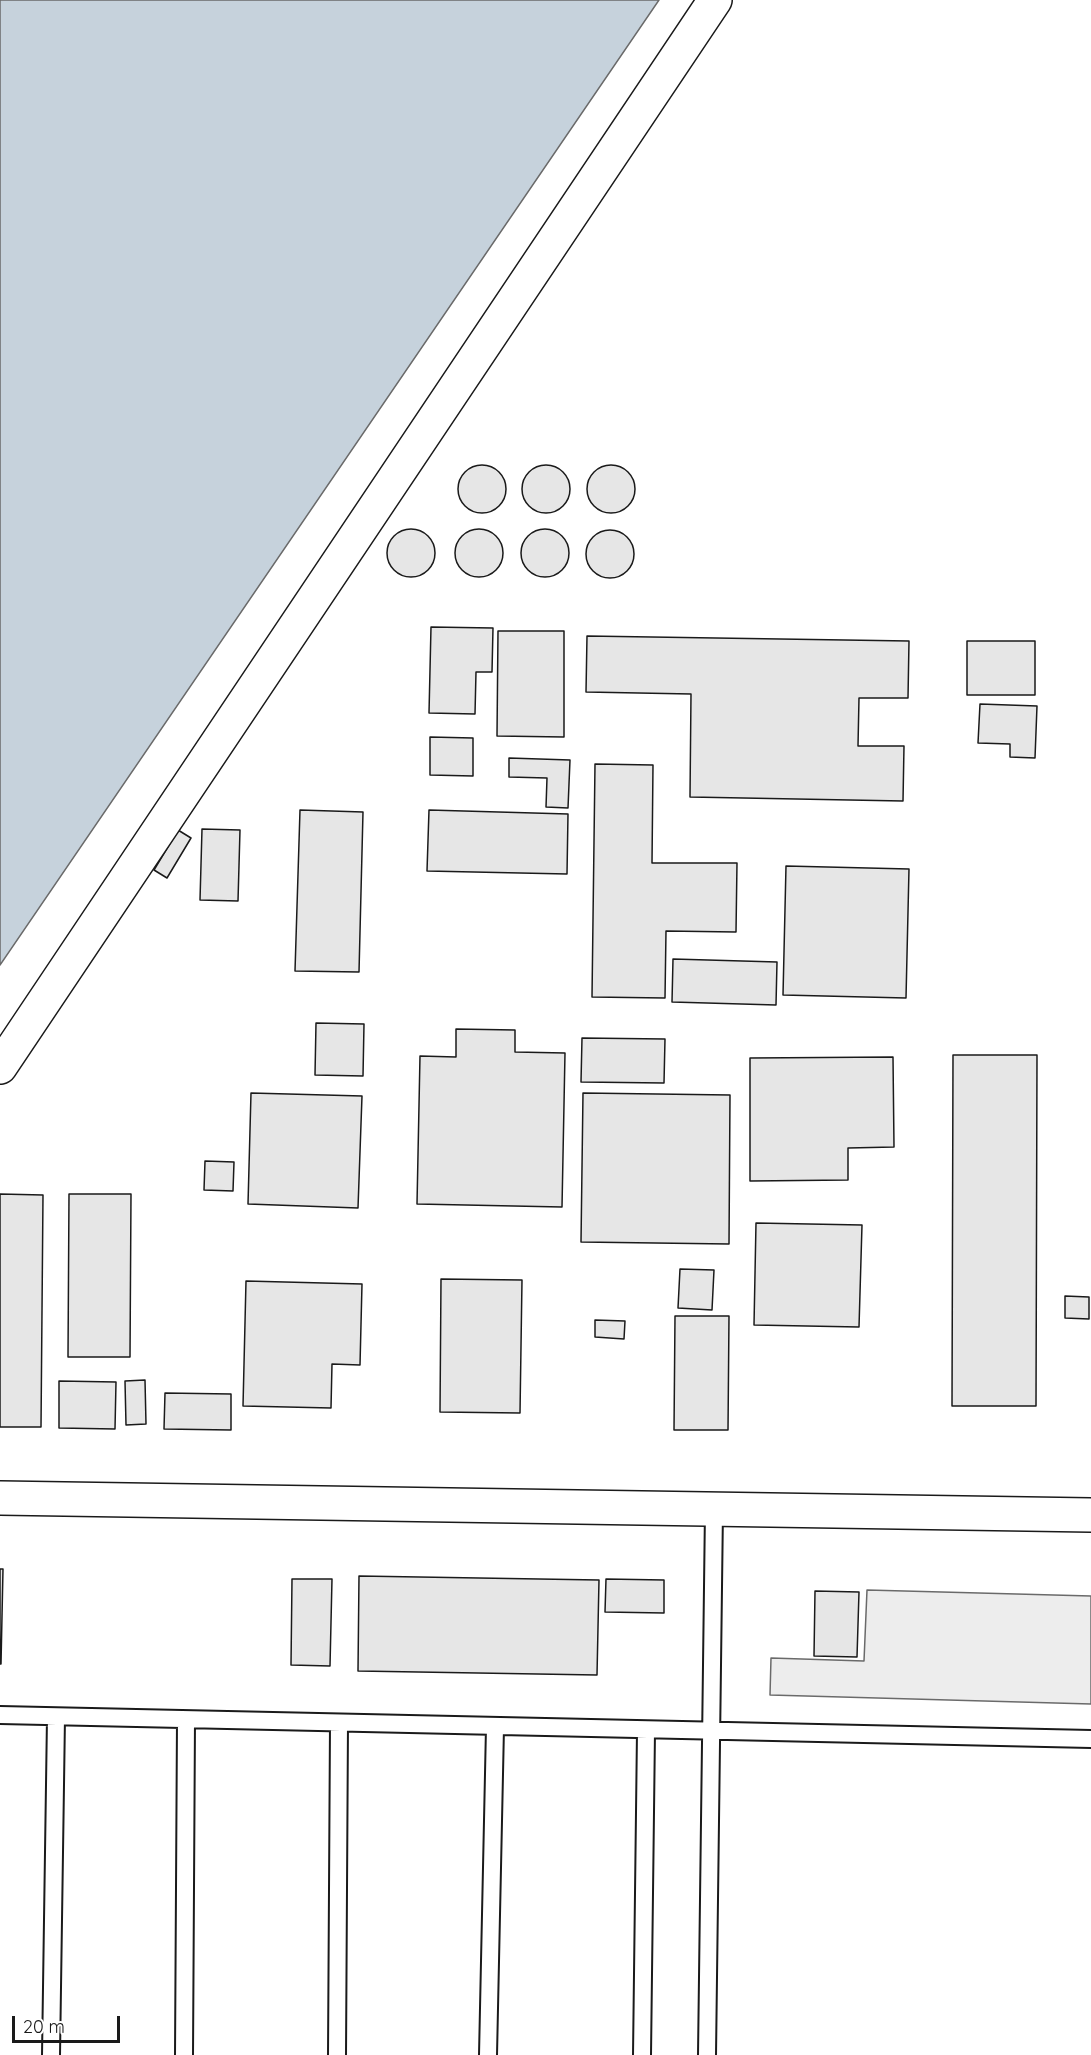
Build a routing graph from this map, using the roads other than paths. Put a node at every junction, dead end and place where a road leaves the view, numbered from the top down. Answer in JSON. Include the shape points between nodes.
{"nodes":[{"id":1,"x":716,"y":0,"type":"edge"},
{"id":2,"x":0,"y":1067,"type":"edge"},
{"id":3,"x":0,"y":1498,"type":"edge"},
{"id":4,"x":714,"y":1509,"type":"junction"},
{"id":5,"x":1091,"y":1515,"type":"edge"},
{"id":6,"x":0,"y":1715,"type":"edge"},
{"id":7,"x":56,"y":1717,"type":"junction"},
{"id":8,"x":186,"y":1720,"type":"junction"},
{"id":9,"x":339,"y":1724,"type":"junction"},
{"id":10,"x":495,"y":1727,"type":"junction"},
{"id":11,"x":646,"y":1731,"type":"junction"},
{"id":12,"x":712,"y":1732,"type":"junction"},
{"id":13,"x":1091,"y":1739,"type":"edge"},
{"id":14,"x":51,"y":2055,"type":"edge"},
{"id":15,"x":184,"y":2055,"type":"edge"},
{"id":16,"x":337,"y":2055,"type":"edge"},
{"id":17,"x":488,"y":2055,"type":"edge"},
{"id":18,"x":642,"y":2055,"type":"edge"},
{"id":19,"x":707,"y":2055,"type":"edge"}],
"edges":[{"from":1,"to":2,"type":"street"},
{"from":3,"to":4,"type":"street"},
{"from":4,"to":5,"type":"street"},
{"from":4,"to":12,"type":"lane"},
{"from":6,"to":7,"type":"lane"},
{"from":7,"to":8,"type":"lane"},
{"from":7,"to":14,"type":"lane"},
{"from":8,"to":9,"type":"lane"},
{"from":8,"to":15,"type":"lane"},
{"from":9,"to":10,"type":"lane"},
{"from":9,"to":16,"type":"lane"},
{"from":10,"to":11,"type":"lane"},
{"from":10,"to":17,"type":"lane"},
{"from":11,"to":12,"type":"lane"},
{"from":11,"to":18,"type":"lane"},
{"from":12,"to":13,"type":"lane"},
{"from":12,"to":19,"type":"lane"}]}
